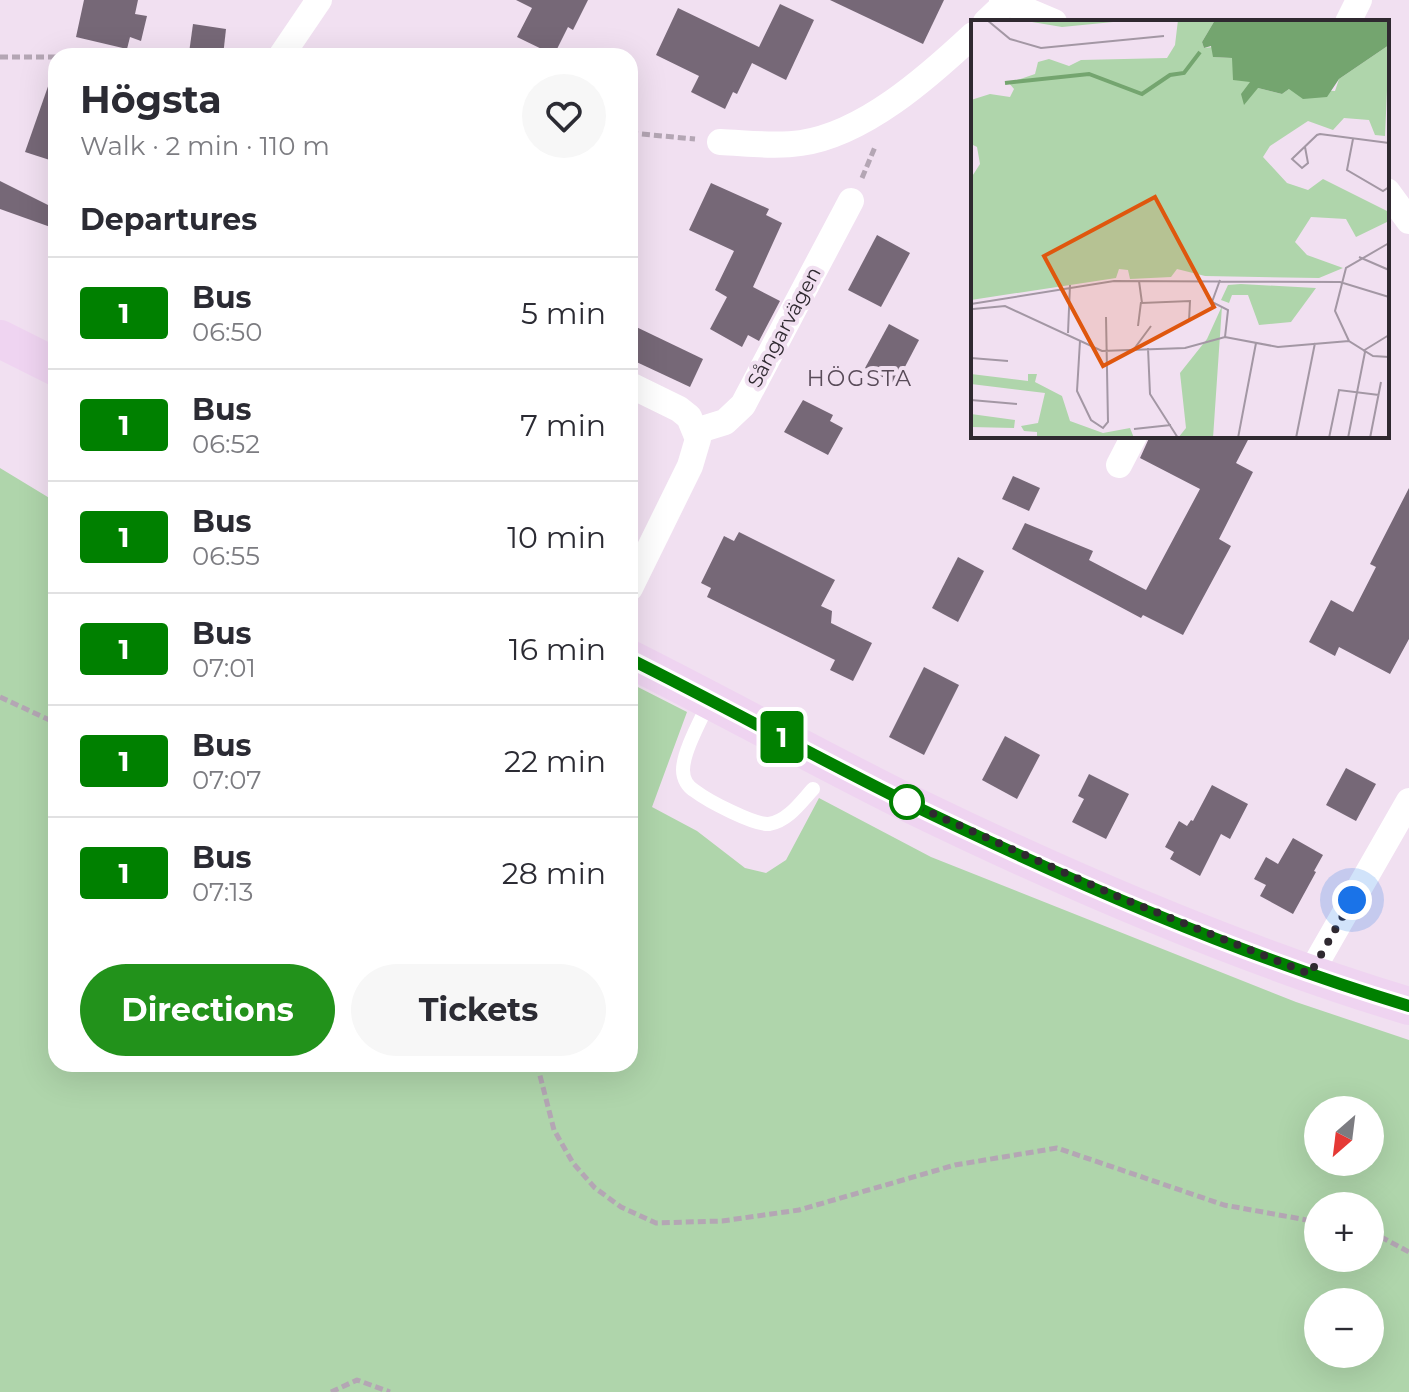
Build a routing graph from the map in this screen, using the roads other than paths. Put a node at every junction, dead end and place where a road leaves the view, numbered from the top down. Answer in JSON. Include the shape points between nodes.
{"nodes":[{"id":1,"x":319,"y":0,"type":"edge"},
{"id":2,"x":1359,"y":0,"type":"edge"},
{"id":3,"x":1004,"y":1,"type":"edge"},
{"id":4,"x":988,"y":20,"type":"edge"},
{"id":5,"x":1049,"y":20,"type":"edge"},
{"id":6,"x":1349,"y":20,"type":"edge"},
{"id":7,"x":971,"y":37,"type":"edge"},
{"id":8,"x":286,"y":48,"type":"edge"},
{"id":9,"x":720,"y":142,"type":"road end"},
{"id":10,"x":1389,"y":194,"type":"edge"},
{"id":11,"x":851,"y":201,"type":"dead end"},
{"id":12,"x":1409,"y":221,"type":"edge"},
{"id":13,"x":0,"y":339,"type":"edge"},
{"id":14,"x":48,"y":363,"type":"edge"},
{"id":15,"x":638,"y":389,"type":"edge"},
{"id":16,"x":696,"y":431,"type":"junction"},
{"id":17,"x":1133,"y":438,"type":"edge"},
{"id":18,"x":1119,"y":465,"type":"dead end"},
{"id":19,"x":638,"y":572,"type":"edge"},
{"id":20,"x":638,"y":663,"type":"edge"},
{"id":21,"x":710,"y":700,"type":"junction"},
{"id":22,"x":813,"y":789,"type":"dead end"},
{"id":23,"x":1409,"y":801,"type":"edge"},
{"id":24,"x":1310,"y":974,"type":"junction"},
{"id":25,"x":1409,"y":1006,"type":"edge"}],
"edges":[{"from":1,"to":8,"type":"street"},
{"from":2,"to":6,"type":"street"},
{"from":3,"to":4,"type":"street"},
{"from":3,"to":5,"type":"street"},
{"from":7,"to":9,"type":"street","via":[[896,99],[837,134],[783,145]]},
{"from":10,"to":12,"type":"street"},
{"from":11,"to":16,"type":"street","name":"Sångarvägen","via":[[743,405],[725,422]]},
{"from":13,"to":14,"type":"main road"},
{"from":15,"to":16,"type":"street","via":[[679,409]]},
{"from":16,"to":19,"type":"street","via":[[690,466]]},
{"from":17,"to":18,"type":"street"},
{"from":20,"to":21,"type":"main road"},
{"from":21,"to":22,"type":"lane","via":[[685,757],[683,771],[694,791],[758,823],[771,824]]},
{"from":21,"to":24,"type":"main road","via":[[894,796],[1035,861]]},
{"from":23,"to":24,"type":"street"},
{"from":24,"to":25,"type":"main road"}]}
